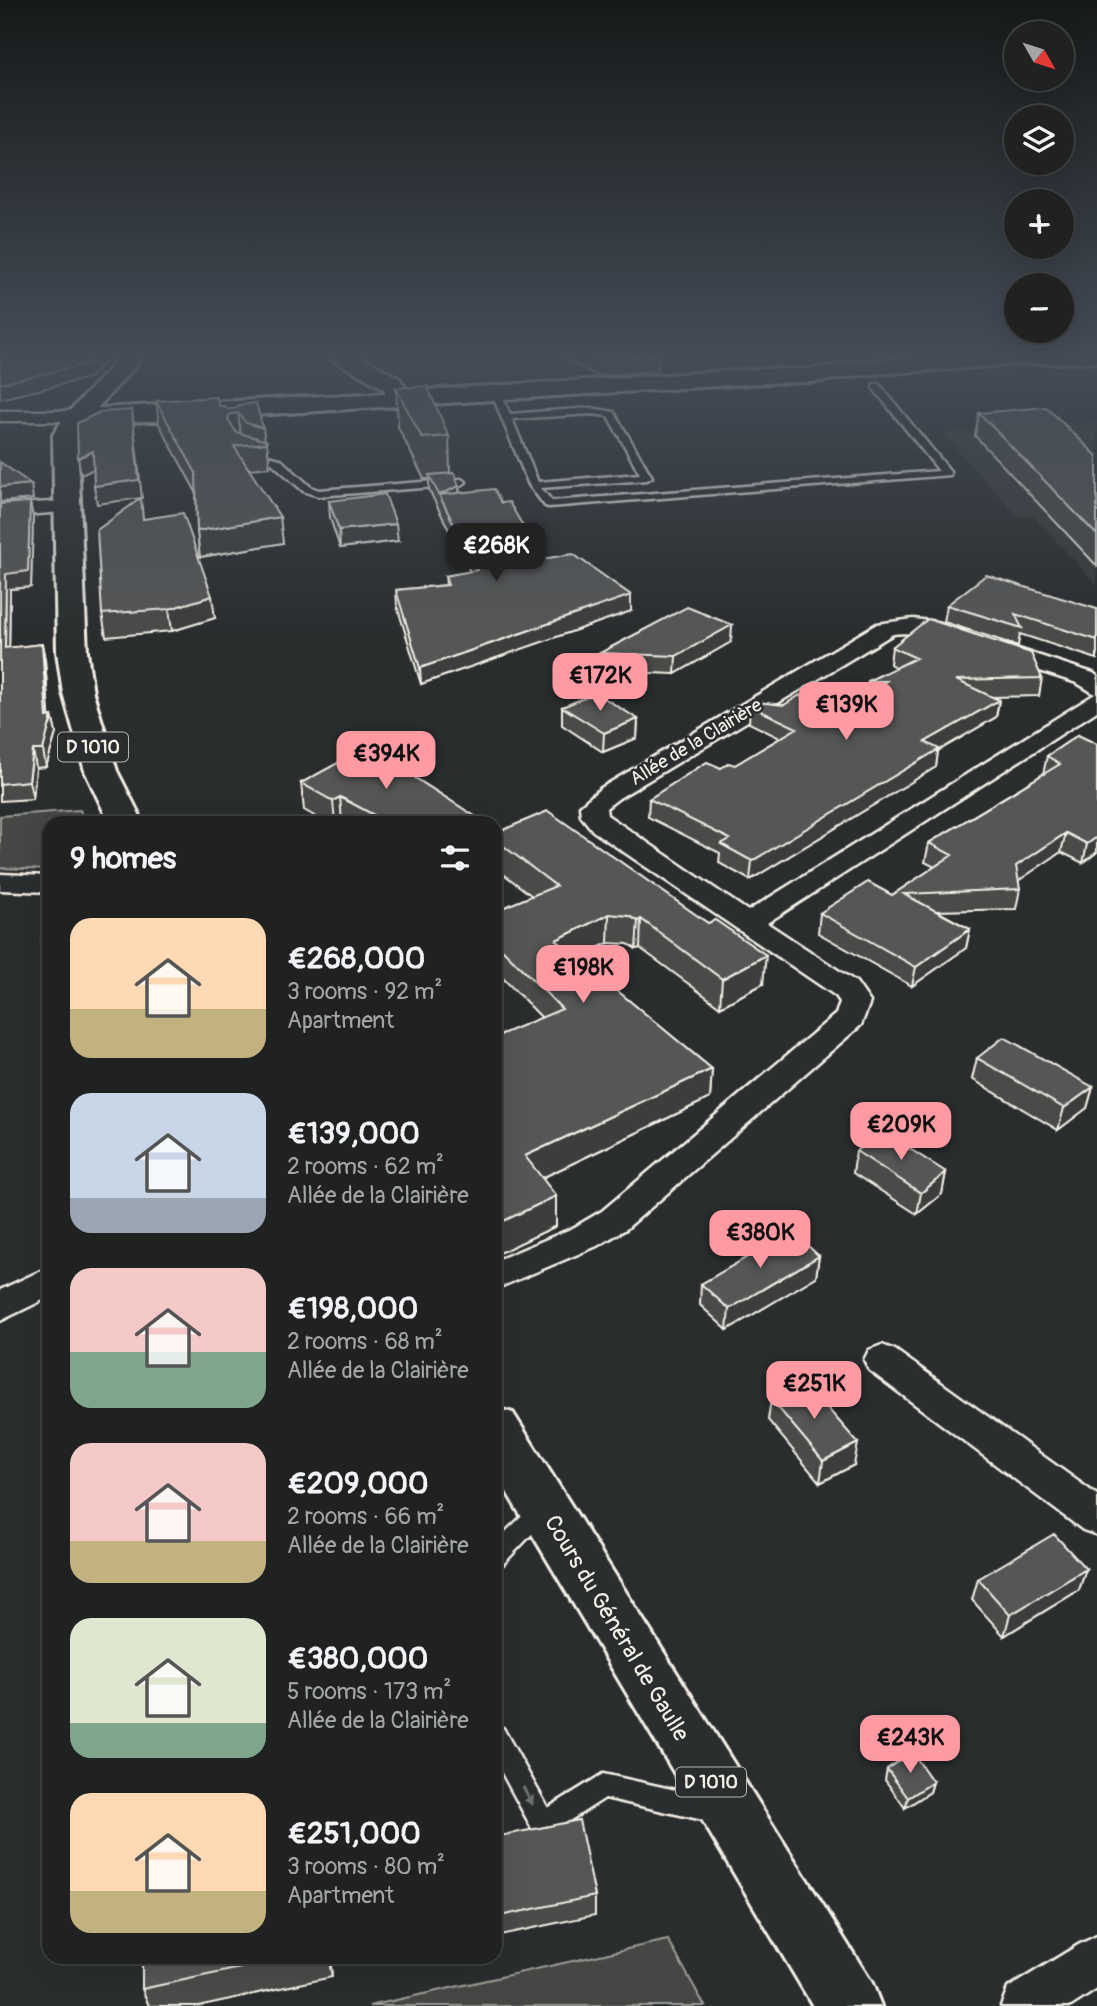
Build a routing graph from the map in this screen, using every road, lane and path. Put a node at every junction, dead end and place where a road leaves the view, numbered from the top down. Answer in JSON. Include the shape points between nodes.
{"nodes":[{"id":1,"x":66,"y":447,"type":"edge"},
{"id":2,"x":241,"y":447,"type":"edge"},
{"id":3,"x":518,"y":447,"type":"edge"},
{"id":4,"x":630,"y":447,"type":"edge"},
{"id":5,"x":925,"y":447,"type":"edge"},
{"id":6,"x":461,"y":482,"type":"edge"},
{"id":7,"x":534,"y":485,"type":"junction"},
{"id":8,"x":69,"y":507,"type":"junction"},
{"id":9,"x":0,"y":511,"type":"edge"},
{"id":10,"x":1097,"y":688,"type":"edge"},
{"id":11,"x":1097,"y":701,"type":"edge"},
{"id":12,"x":123,"y":816,"type":"edge"},
{"id":13,"x":0,"y":882,"type":"edge"},
{"id":14,"x":42,"y":884,"type":"edge"},
{"id":15,"x":748,"y":923,"type":"junction"},
{"id":16,"x":502,"y":1273,"type":"edge"},
{"id":17,"x":42,"y":1284,"type":"edge"},
{"id":18,"x":0,"y":1307,"type":"edge"},
{"id":19,"x":882,"y":1360,"type":"dead end"},
{"id":20,"x":502,"y":1439,"type":"edge"},
{"id":21,"x":544,"y":1508,"type":"junction"},
{"id":22,"x":1097,"y":1518,"type":"edge"},
{"id":23,"x":502,"y":1550,"type":"edge"},
{"id":24,"x":502,"y":1749,"type":"edge"},
{"id":25,"x":731,"y":1814,"type":"junction"},
{"id":26,"x":1097,"y":1961,"type":"edge"},
{"id":27,"x":849,"y":2006,"type":"edge"},
{"id":28,"x":1026,"y":2006,"type":"edge"}],
"edges":[{"from":1,"to":8,"type":"street","number":"D 1010"},
{"from":2,"to":6,"type":"lane","via":[[276,461],[318,493]]},
{"from":3,"to":7,"type":"lane"},
{"from":4,"to":7,"type":"lane","via":[[647,477]]},
{"from":5,"to":7,"type":"lane","via":[[946,473],[549,504]]},
{"from":8,"to":9,"type":"street"},
{"from":8,"to":12,"type":"street","number":"D 1010","via":[[72,652],[78,693],[101,771]]},
{"from":10,"to":15,"type":"street","name":"Allée de la Clairière","via":[[1086,678],[931,628],[904,624],[885,629],[593,806],[594,816],[603,825]]},
{"from":11,"to":15,"type":"street"},
{"from":13,"to":14,"type":"street"},
{"from":15,"to":16,"type":"street","name":"Allée de la Clairière","via":[[846,989],[855,1002],[850,1018],[614,1220]]},
{"from":17,"to":18,"type":"street"},
{"from":19,"to":22,"type":"street"},
{"from":20,"to":21,"type":"street","name":"Cours du Général de Gaulle","number":"D 1010"},
{"from":21,"to":23,"type":"lane"},
{"from":21,"to":25,"type":"street","name":"Cours du Général de Gaulle","number":"D 1010"},
{"from":24,"to":25,"type":"lane","one_way":true,"via":[[544,1825],[603,1786]]},
{"from":25,"to":27,"type":"street","name":"Cours du Général de Gaulle","number":"D 1010"},
{"from":26,"to":28,"type":"street"}]}
